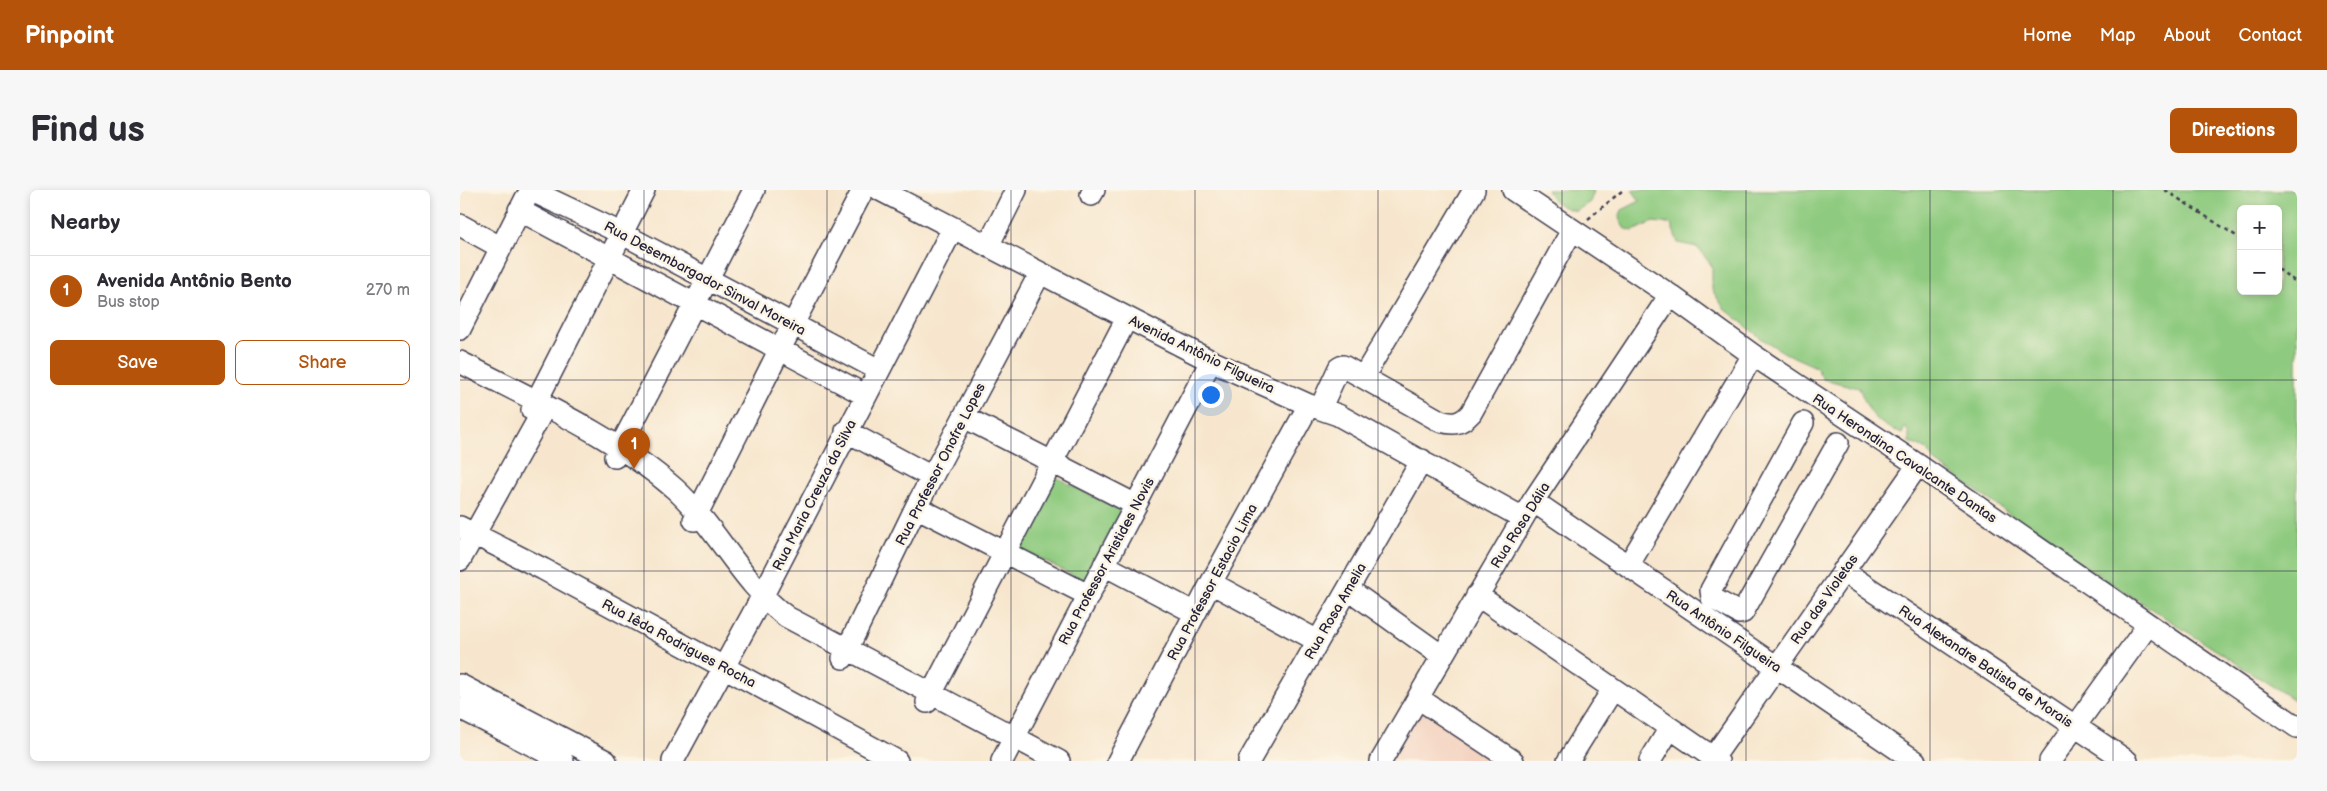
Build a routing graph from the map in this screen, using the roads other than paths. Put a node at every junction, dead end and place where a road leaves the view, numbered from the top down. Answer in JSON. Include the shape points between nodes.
{"nodes":[{"id":1,"x":530,"y":190,"type":"edge"},
{"id":2,"x":644,"y":190,"type":"edge"},
{"id":3,"x":754,"y":190,"type":"edge"},
{"id":4,"x":863,"y":190,"type":"edge"},
{"id":5,"x":880,"y":190,"type":"edge"},
{"id":6,"x":1016,"y":190,"type":"edge"},
{"id":7,"x":1474,"y":190,"type":"edge"},
{"id":8,"x":1521,"y":192,"type":"edge"},
{"id":9,"x":520,"y":210,"type":"junction"},
{"id":10,"x":460,"y":225,"type":"edge"},
{"id":11,"x":953,"y":228,"type":"junction"},
{"id":12,"x":1572,"y":230,"type":"junction"},
{"id":13,"x":621,"y":233,"type":"junction"},
{"id":14,"x":988,"y":246,"type":"junction"},
{"id":15,"x":500,"y":247,"type":"junction"},
{"id":16,"x":609,"y":258,"type":"junction"},
{"id":17,"x":1040,"y":273,"type":"junction"},
{"id":18,"x":708,"y":278,"type":"junction"},
{"id":19,"x":1670,"y":295,"type":"junction"},
{"id":20,"x":696,"y":302,"type":"junction"},
{"id":21,"x":1127,"y":318,"type":"junction"},
{"id":22,"x":793,"y":324,"type":"junction"},
{"id":23,"x":460,"y":329,"type":"edge"},
{"id":24,"x":780,"y":349,"type":"junction"},
{"id":25,"x":1753,"y":355,"type":"junction"},
{"id":26,"x":1211,"y":361,"type":"junction"},
{"id":27,"x":460,"y":362,"type":"edge"},
{"id":28,"x":879,"y":370,"type":"junction"},
{"id":29,"x":460,"y":373,"type":"edge"},
{"id":30,"x":1364,"y":376,"type":"junction"},
{"id":31,"x":865,"y":395,"type":"junction"},
{"id":32,"x":1315,"y":406,"type":"junction"},
{"id":33,"x":538,"y":408,"type":"junction"},
{"id":34,"x":964,"y":417,"type":"junction"},
{"id":35,"x":1803,"y":423,"type":"dead end"},
{"id":36,"x":846,"y":431,"type":"junction"},
{"id":37,"x":1838,"y":443,"type":"dead end"},
{"id":38,"x":617,"y":453,"type":"junction"},
{"id":39,"x":1422,"y":460,"type":"junction"},
{"id":40,"x":1052,"y":462,"type":"junction"},
{"id":41,"x":1918,"y":465,"type":"junction"},
{"id":42,"x":932,"y":478,"type":"junction"},
{"id":43,"x":1136,"y":505,"type":"junction"},
{"id":44,"x":916,"y":507,"type":"junction"},
{"id":45,"x":1528,"y":509,"type":"junction"},
{"id":46,"x":696,"y":516,"type":"junction"},
{"id":47,"x":467,"y":530,"type":"edge"},
{"id":48,"x":1005,"y":553,"type":"junction"},
{"id":49,"x":460,"y":560,"type":"edge"},
{"id":50,"x":1104,"y":565,"type":"junction"},
{"id":51,"x":1628,"y":566,"type":"junction"},
{"id":52,"x":1844,"y":571,"type":"junction"},
{"id":53,"x":1211,"y":583,"type":"junction"},
{"id":54,"x":1348,"y":589,"type":"junction"},
{"id":55,"x":1088,"y":595,"type":"junction"},
{"id":56,"x":1477,"y":596,"type":"junction"},
{"id":57,"x":760,"y":599,"type":"junction"},
{"id":58,"x":1195,"y":613,"type":"junction"},
{"id":59,"x":1718,"y":615,"type":"junction"},
{"id":60,"x":2148,"y":625,"type":"junction"},
{"id":61,"x":1318,"y":641,"type":"junction"},
{"id":62,"x":845,"y":654,"type":"junction"},
{"id":63,"x":1442,"y":656,"type":"junction"},
{"id":64,"x":722,"y":666,"type":"junction"},
{"id":65,"x":1775,"y":666,"type":"junction"},
{"id":66,"x":460,"y":685,"type":"edge"},
{"id":67,"x":1614,"y":689,"type":"junction"},
{"id":68,"x":930,"y":698,"type":"junction"},
{"id":69,"x":1418,"y":698,"type":"junction"},
{"id":70,"x":460,"y":708,"type":"edge"},
{"id":71,"x":2075,"y":725,"type":"junction"},
{"id":72,"x":2297,"y":727,"type":"edge"},
{"id":73,"x":1670,"y":728,"type":"junction"},
{"id":74,"x":548,"y":742,"type":"junction"},
{"id":75,"x":1009,"y":748,"type":"edge"},
{"id":76,"x":1716,"y":759,"type":"edge"},
{"id":77,"x":563,"y":761,"type":"edge"},
{"id":78,"x":606,"y":761,"type":"edge"},
{"id":79,"x":673,"y":761,"type":"edge"},
{"id":80,"x":897,"y":761,"type":"edge"},
{"id":81,"x":1039,"y":761,"type":"edge"},
{"id":82,"x":1059,"y":761,"type":"edge"},
{"id":83,"x":1118,"y":761,"type":"edge"},
{"id":84,"x":1248,"y":761,"type":"edge"},
{"id":85,"x":1381,"y":761,"type":"edge"},
{"id":86,"x":1513,"y":761,"type":"edge"},
{"id":87,"x":1568,"y":761,"type":"edge"},
{"id":88,"x":1650,"y":761,"type":"edge"},
{"id":89,"x":1915,"y":761,"type":"edge"},
{"id":90,"x":2050,"y":761,"type":"edge"},
{"id":91,"x":2127,"y":761,"type":"edge"}],
"edges":[{"from":1,"to":9,"type":"street"},
{"from":1,"to":13,"type":"street","name":"Rua Desembargador Sinval Moreira"},
{"from":2,"to":13,"type":"street"},
{"from":3,"to":18,"type":"street"},
{"from":4,"to":22,"type":"street"},
{"from":5,"to":11,"type":"street","name":"Avenida Antônio Filgueira"},
{"from":6,"to":14,"type":"street"},
{"from":7,"to":30,"type":"street"},
{"from":8,"to":12,"type":"street","name":"Rua Herondina Cavalcante Dantas"},
{"from":9,"to":15,"type":"street"},
{"from":9,"to":16,"type":"street","name":"Rua Desembargador Sinval Moreira"},
{"from":10,"to":15,"type":"street"},
{"from":11,"to":14,"type":"street","name":"Avenida Antônio Filgueira"},
{"from":11,"to":28,"type":"street","name":"Rua Maria Creuza da Silva"},
{"from":12,"to":19,"type":"street","name":"Rua Herondina Cavalcante Dantas"},
{"from":12,"to":30,"type":"street","via":[[1471,413],[1457,424],[1440,421]]},
{"from":13,"to":16,"type":"street"},
{"from":13,"to":18,"type":"street","name":"Rua Desembargador Sinval Moreira"},
{"from":14,"to":17,"type":"street","name":"Avenida Antônio Filgueira"},
{"from":15,"to":23,"type":"street"},
{"from":16,"to":20,"type":"street","name":"Rua Desembargador Sinval Moreira"},
{"from":16,"to":33,"type":"street"},
{"from":17,"to":21,"type":"street","name":"Avenida Antônio Filgueira"},
{"from":17,"to":34,"type":"street","name":"Rua Professor Onofre Lopes"},
{"from":18,"to":20,"type":"street"},
{"from":18,"to":22,"type":"street","name":"Rua Desembargador Sinval Moreira"},
{"from":19,"to":25,"type":"street","name":"Rua Herondina Cavalcante Dantas"},
{"from":19,"to":45,"type":"street","name":"Rua Rosa Dália"},
{"from":20,"to":24,"type":"street","name":"Rua Desembargador Sinval Moreira"},
{"from":20,"to":38,"type":"street"},
{"from":21,"to":26,"type":"street","name":"Avenida Antônio Filgueira"},
{"from":21,"to":40,"type":"street"},
{"from":22,"to":24,"type":"street"},
{"from":22,"to":28,"type":"street","name":"Rua Desembargador Sinval Moreira"},
{"from":24,"to":31,"type":"street","name":"Rua Desembargador Sinval Moreira"},
{"from":24,"to":46,"type":"street"},
{"from":25,"to":41,"type":"street","name":"Rua Herondina Cavalcante Dantas"},
{"from":25,"to":51,"type":"street"},
{"from":26,"to":32,"type":"street","name":"Avenida Antônio Filgueira"},
{"from":26,"to":43,"type":"street","name":"Rua Professor Aristides Novis"},
{"from":27,"to":33,"type":"street"},
{"from":28,"to":31,"type":"street","name":"Rua Maria Creuza da Silva"},
{"from":29,"to":33,"type":"street"},
{"from":30,"to":32,"type":"street","name":"Rua Professor Estacio Lima","via":[[1341,366]]},
{"from":31,"to":36,"type":"street","name":"Rua Maria Creuza da Silva"},
{"from":32,"to":39,"type":"street","name":"Avenida Antônio Filgueira"},
{"from":32,"to":53,"type":"street","name":"Rua Professor Estacio Lima"},
{"from":33,"to":38,"type":"street"},
{"from":33,"to":47,"type":"street"},
{"from":34,"to":40,"type":"street"},
{"from":34,"to":42,"type":"street","name":"Rua Professor Onofre Lopes"},
{"from":35,"to":59,"type":"street","via":[[1711,590]]},
{"from":36,"to":42,"type":"street"},
{"from":36,"to":57,"type":"street","name":"Rua Maria Creuza da Silva"},
{"from":37,"to":59,"type":"street","via":[[1743,612]]},
{"from":38,"to":46,"type":"street"},
{"from":39,"to":45,"type":"street","name":"Avenida Antônio Filgueira"},
{"from":39,"to":54,"type":"street","name":"Rua Rosa Amelia"},
{"from":40,"to":43,"type":"street"},
{"from":40,"to":48,"type":"street"},
{"from":41,"to":52,"type":"street","name":"Rua das Violetas"},
{"from":41,"to":60,"type":"street","name":"Rua Herondina Cavalcante Dantas"},
{"from":42,"to":44,"type":"street","name":"Rua Professor Onofre Lopes"},
{"from":43,"to":50,"type":"street","name":"Rua Professor Aristides Novis"},
{"from":44,"to":48,"type":"street"},
{"from":44,"to":62,"type":"street","name":"Rua Professor Onofre Lopes"},
{"from":45,"to":51,"type":"street","name":"Rua Antônio Filgueira"},
{"from":45,"to":56,"type":"street","name":"Rua Rosa Dália"},
{"from":46,"to":57,"type":"street"},
{"from":47,"to":49,"type":"street"},
{"from":47,"to":64,"type":"street","name":"Rua Iêda Rodrigues Rocha"},
{"from":48,"to":55,"type":"street"},
{"from":48,"to":68,"type":"street"},
{"from":50,"to":55,"type":"street","name":"Rua Professor Aristides Novis"},
{"from":50,"to":58,"type":"street"},
{"from":51,"to":59,"type":"street","name":"Rua Antônio Filgueira"},
{"from":52,"to":65,"type":"street","name":"Rua das Violetas"},
{"from":52,"to":71,"type":"street","name":"Rua Alexandre Batista de Morais"},
{"from":53,"to":58,"type":"street","name":"Rua Professor Estacio Lima"},
{"from":53,"to":61,"type":"street"},
{"from":54,"to":61,"type":"street","name":"Rua Rosa Amelia"},
{"from":54,"to":63,"type":"street"},
{"from":55,"to":75,"type":"street","name":"Rua Professor Aristides Novis"},
{"from":56,"to":63,"type":"street","name":"Rua Rosa Dália"},
{"from":56,"to":67,"type":"street"},
{"from":57,"to":62,"type":"street","via":[[788,628]]},
{"from":57,"to":64,"type":"street","name":"Rua Maria Creuza da Silva"},
{"from":58,"to":83,"type":"street","name":"Rua Professor Estacio Lima"},
{"from":59,"to":65,"type":"street","name":"Rua Antônio Filgueira"},
{"from":60,"to":71,"type":"street"},
{"from":60,"to":72,"type":"street","name":"Rua Herondina Cavalcante Dantas"},
{"from":61,"to":84,"type":"street","name":"Rua Rosa Amelia"},
{"from":62,"to":68,"type":"street"},
{"from":63,"to":69,"type":"street","name":"Rua Rosa Dália"},
{"from":64,"to":79,"type":"street","name":"Rua Maria Creuza da Silva"},
{"from":64,"to":80,"type":"street","name":"Rua Iêda Rodrigues Rocha"},
{"from":65,"to":76,"type":"street","name":"Rua das Violetas"},
{"from":65,"to":89,"type":"street","name":"Rua Antônio Filgueira"},
{"from":66,"to":74,"type":"street"},
{"from":67,"to":73,"type":"street"},
{"from":67,"to":87,"type":"street"},
{"from":68,"to":75,"type":"street"},
{"from":69,"to":85,"type":"street","name":"Rua Rosa Dália"},
{"from":69,"to":86,"type":"street"},
{"from":70,"to":74,"type":"street"},
{"from":71,"to":90,"type":"street"},
{"from":71,"to":91,"type":"street","name":"Rua Alexandre Batista de Morais"},
{"from":73,"to":76,"type":"street"},
{"from":73,"to":88,"type":"street"},
{"from":74,"to":77,"type":"street"},
{"from":74,"to":78,"type":"street"},
{"from":75,"to":81,"type":"street"},
{"from":75,"to":82,"type":"street"}]}
